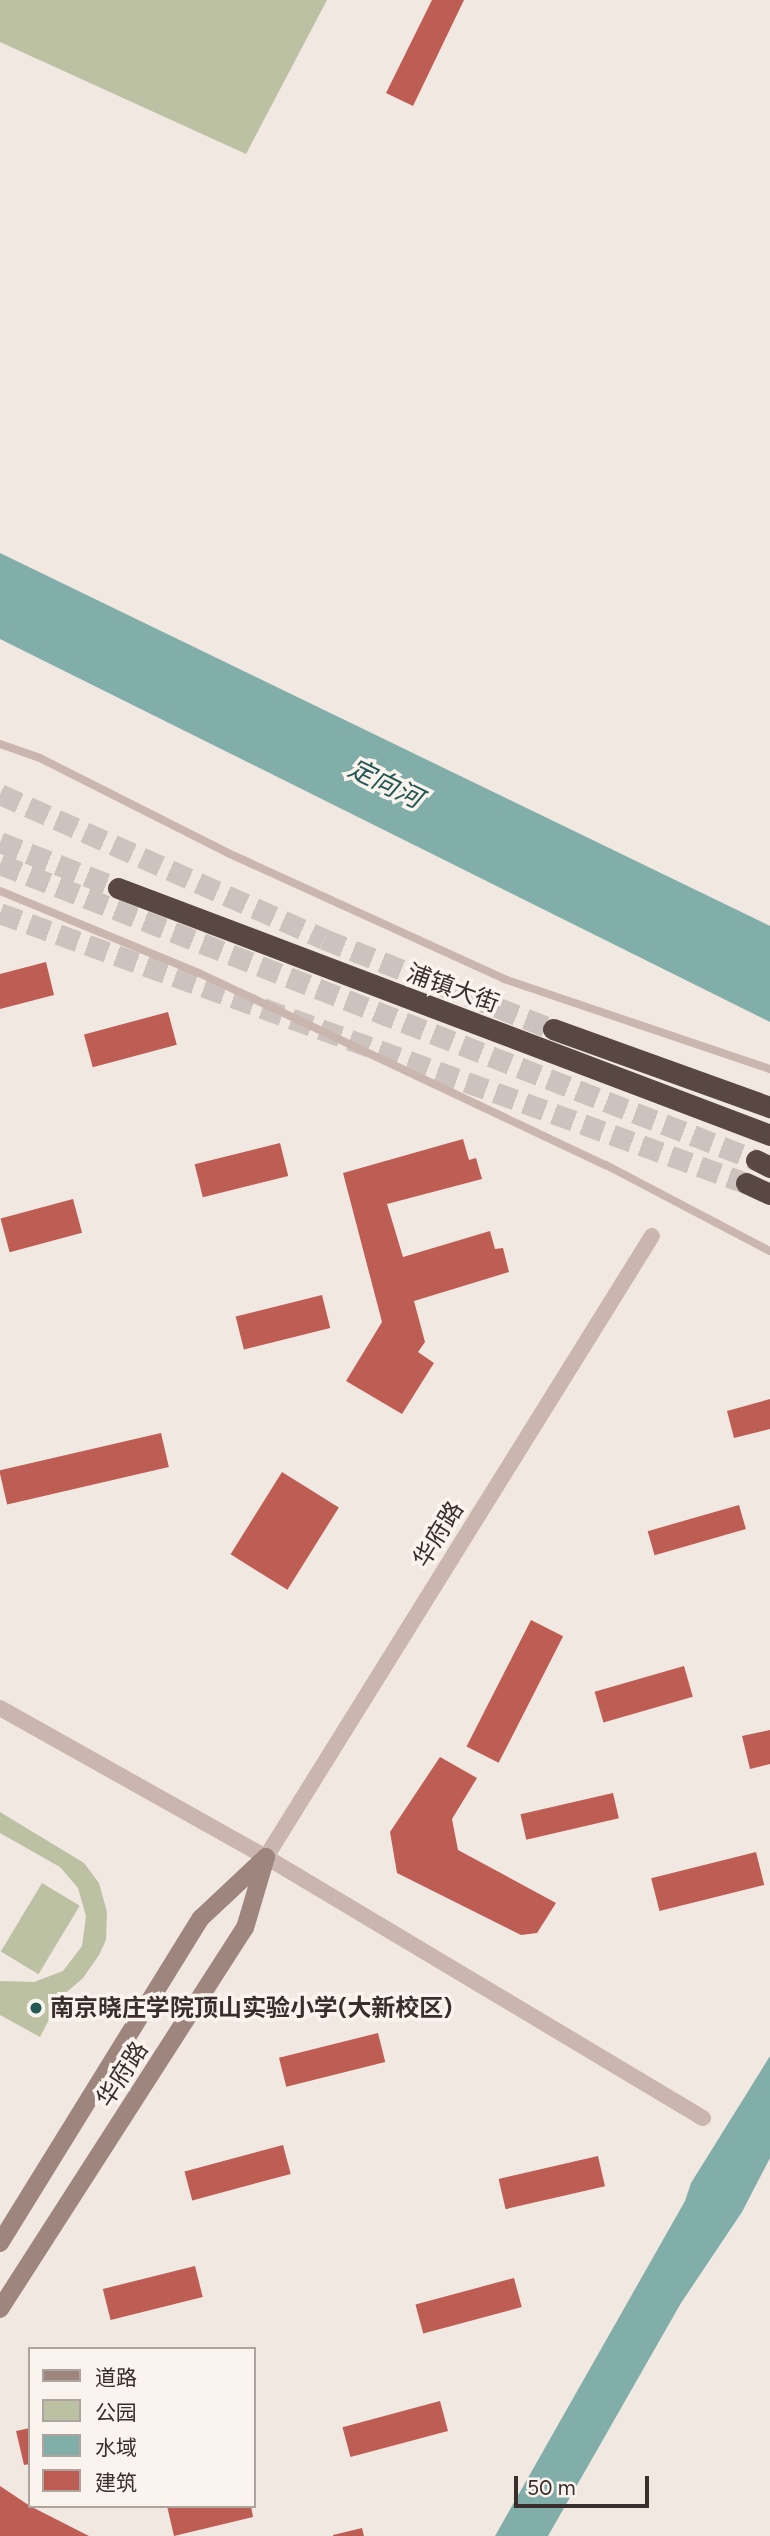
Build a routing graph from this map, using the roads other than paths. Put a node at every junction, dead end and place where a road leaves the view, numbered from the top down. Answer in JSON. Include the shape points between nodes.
{"nodes":[{"id":1,"x":0,"y":744,"type":"edge"},
{"id":2,"x":118,"y":888,"type":"tunnel mouth"},
{"id":3,"x":0,"y":891,"type":"edge"},
{"id":4,"x":553,"y":1029,"type":"tunnel mouth"},
{"id":5,"x":770,"y":1069,"type":"edge"},
{"id":6,"x":770,"y":1107,"type":"edge"},
{"id":7,"x":770,"y":1135,"type":"edge"},
{"id":8,"x":746,"y":1183,"type":"tunnel mouth"},
{"id":9,"x":770,"y":1194,"type":"edge"},
{"id":10,"x":652,"y":1236,"type":"dead end"},
{"id":11,"x":770,"y":1251,"type":"edge"},
{"id":12,"x":0,"y":1708,"type":"edge"},
{"id":13,"x":266,"y":1857,"type":"junction"},
{"id":14,"x":703,"y":2118,"type":"dead end"},
{"id":15,"x":0,"y":2243,"type":"edge"},
{"id":16,"x":0,"y":2309,"type":"edge"}],
"edges":[{"from":1,"to":5,"type":"lane","via":[[40,758],[240,859],[504,979]]},
{"from":2,"to":7,"type":"highway","name":"浦镇大街"},
{"from":3,"to":11,"type":"lane","via":[[199,973],[606,1166]]},
{"from":4,"to":6,"type":"highway"},
{"from":8,"to":9,"type":"highway"},
{"from":10,"to":13,"type":"street","name":"华府路"},
{"from":12,"to":13,"type":"street"},
{"from":13,"to":14,"type":"street"},
{"from":13,"to":15,"type":"street","name":"华府路","via":[[201,1918]]},
{"from":13,"to":16,"type":"street","name":"华府路","via":[[245,1928]]}]}
